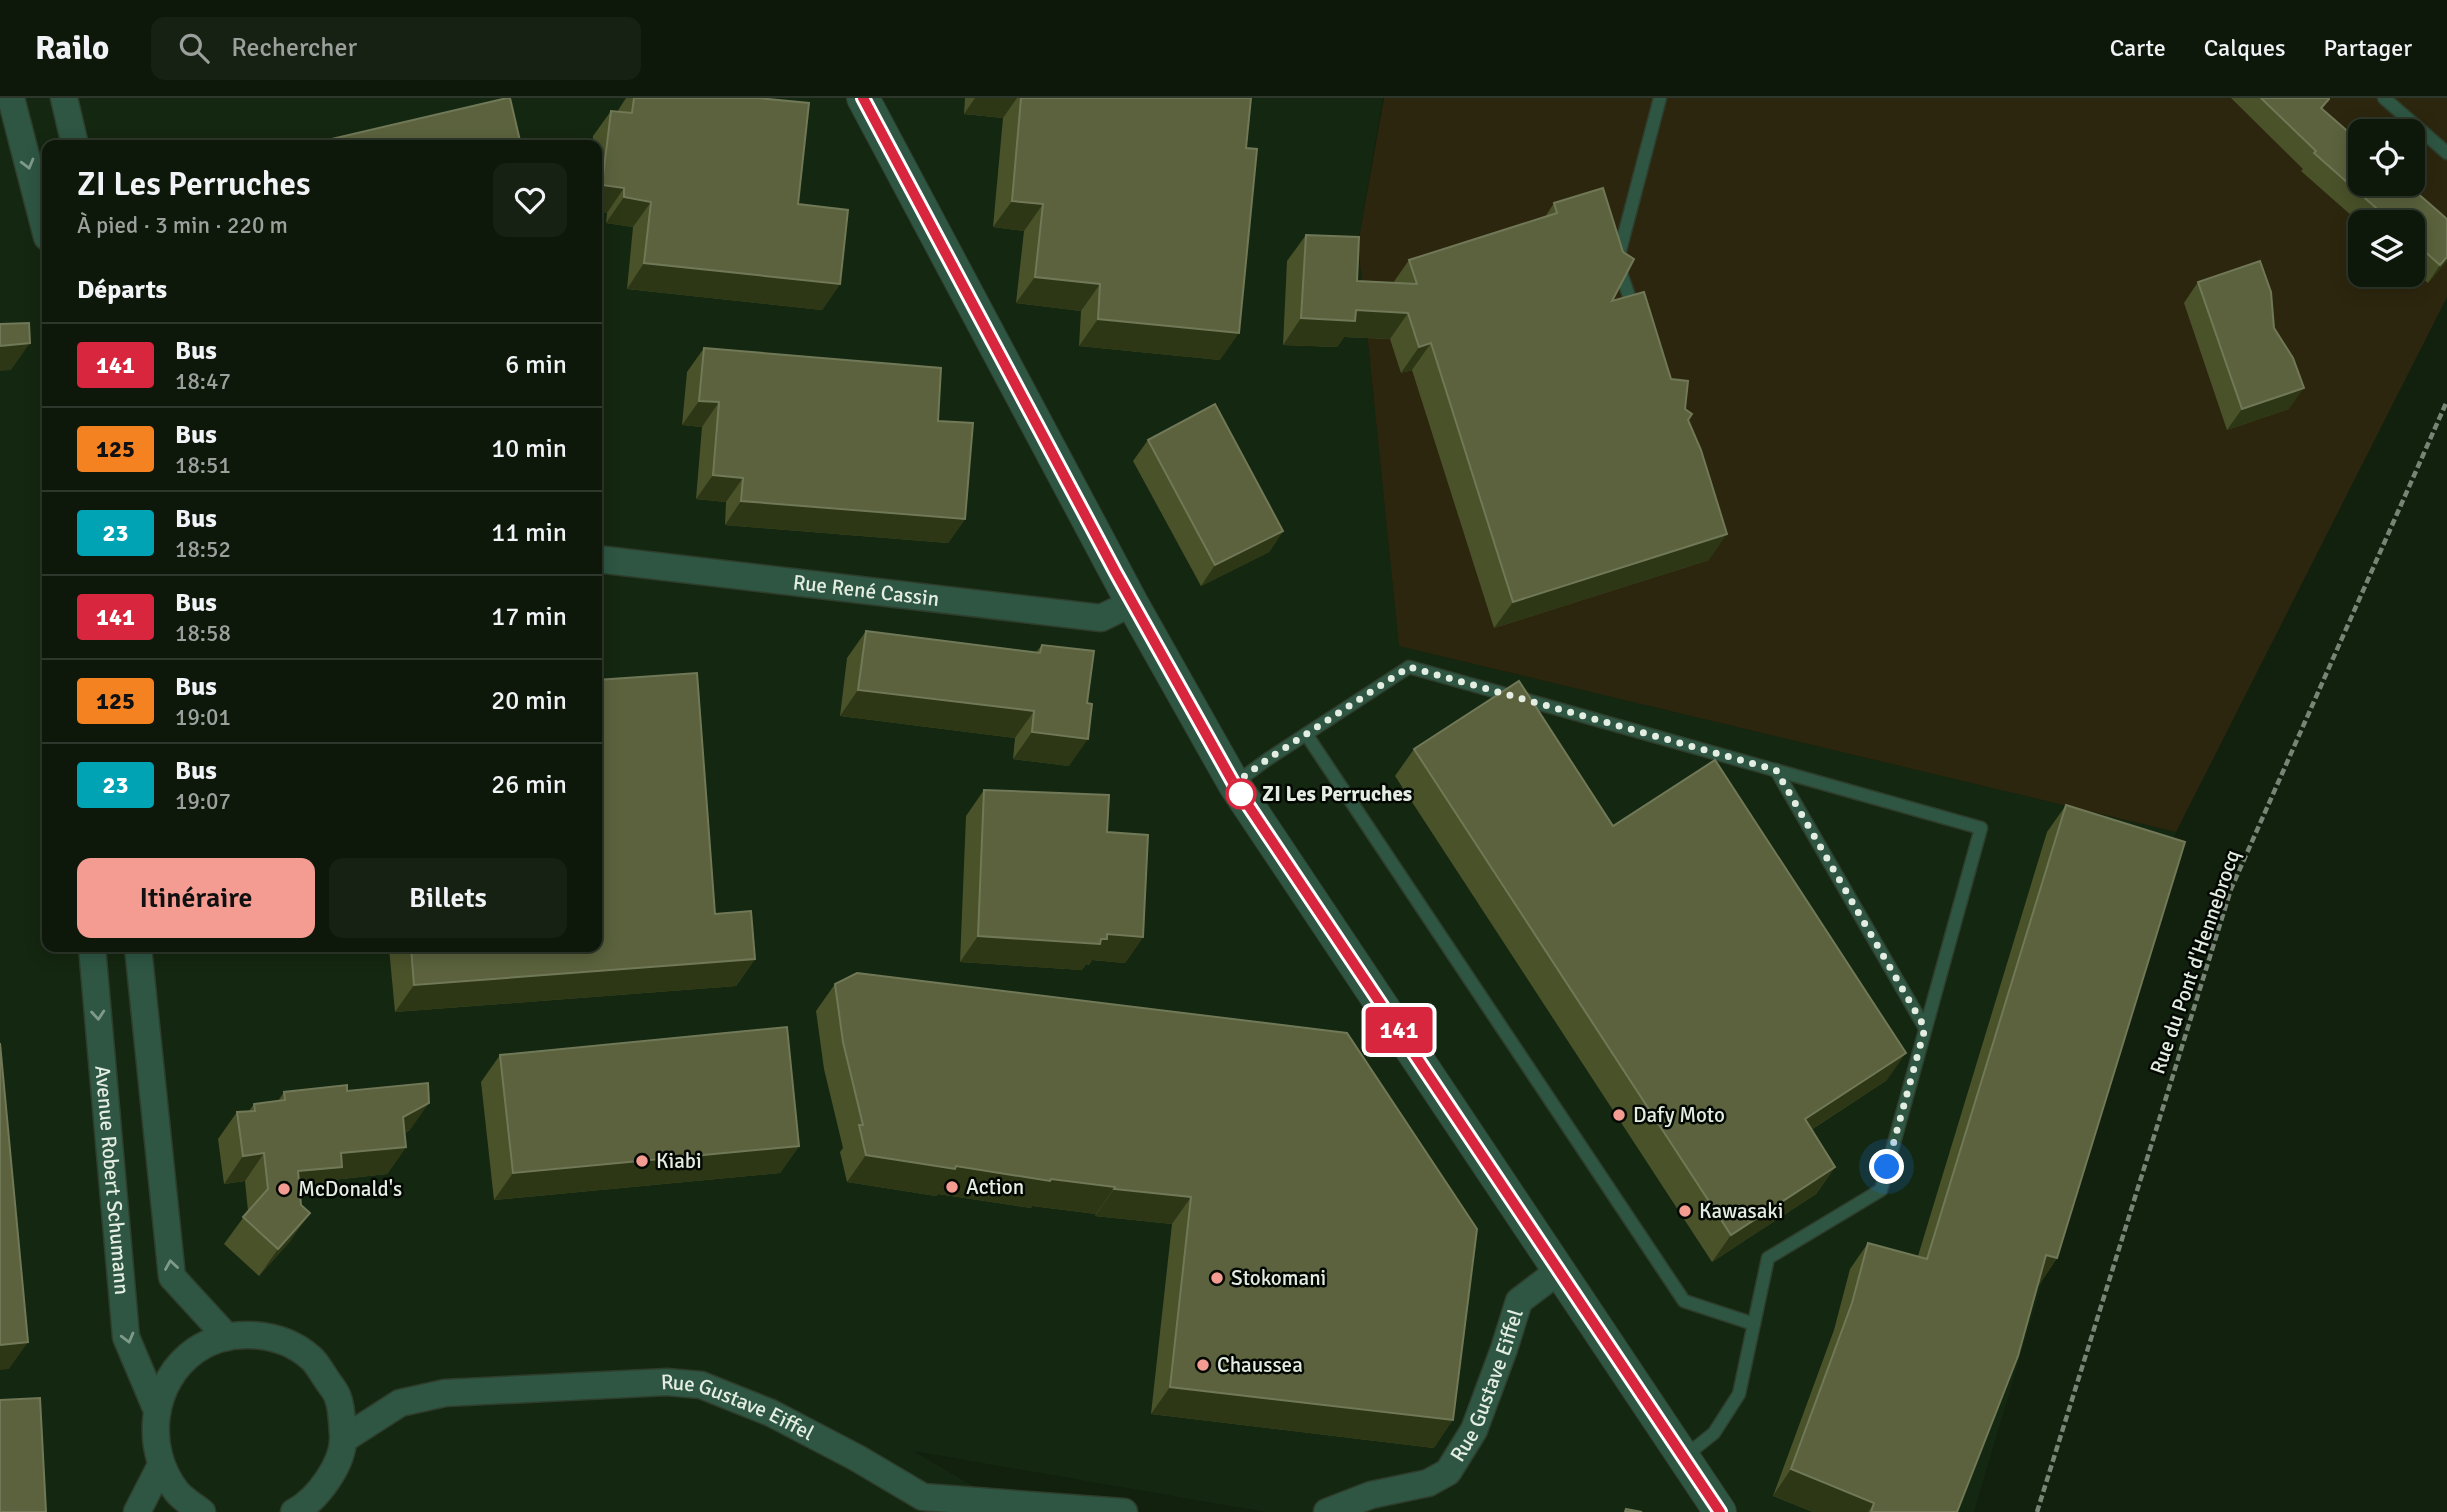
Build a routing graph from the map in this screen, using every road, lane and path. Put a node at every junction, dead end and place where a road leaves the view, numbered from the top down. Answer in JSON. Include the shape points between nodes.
{"nodes":[{"id":1,"x":11,"y":98,"type":"edge"},
{"id":2,"x":64,"y":98,"type":"edge"},
{"id":3,"x":863,"y":98,"type":"edge"},
{"id":4,"x":1660,"y":98,"type":"edge"},
{"id":5,"x":2384,"y":98,"type":"edge"},
{"id":6,"x":74,"y":140,"type":"edge"},
{"id":7,"x":2447,"y":153,"type":"edge"},
{"id":8,"x":42,"y":218,"type":"edge"},
{"id":9,"x":1639,"y":324,"type":"edge"},
{"id":10,"x":2447,"y":401,"type":"edge"},
{"id":11,"x":602,"y":560,"type":"edge"},
{"id":12,"x":1132,"y":603,"type":"junction"},
{"id":13,"x":1306,"y":734,"type":"junction"},
{"id":14,"x":1776,"y":770,"type":"junction"},
{"id":15,"x":1234,"y":784,"type":"junction"},
{"id":16,"x":92,"y":952,"type":"edge"},
{"id":17,"x":139,"y":952,"type":"edge"},
{"id":18,"x":1925,"y":1028,"type":"junction"},
{"id":19,"x":1560,"y":1270,"type":"junction"},
{"id":20,"x":1754,"y":1324,"type":"junction"},
{"id":21,"x":227,"y":1337,"type":"junction"},
{"id":22,"x":156,"y":1408,"type":"junction"},
{"id":23,"x":344,"y":1439,"type":"junction"},
{"id":24,"x":1684,"y":1457,"type":"junction"},
{"id":25,"x":161,"y":1465,"type":"junction"},
{"id":26,"x":137,"y":1512,"type":"edge"},
{"id":27,"x":202,"y":1512,"type":"edge"},
{"id":28,"x":294,"y":1512,"type":"edge"},
{"id":29,"x":1124,"y":1512,"type":"edge"},
{"id":30,"x":1327,"y":1512,"type":"edge"},
{"id":31,"x":1720,"y":1512,"type":"edge"},
{"id":32,"x":2037,"y":1512,"type":"edge"}],
"edges":[{"from":1,"to":8,"type":"street","one_way":true},
{"from":2,"to":6,"type":"street"},
{"from":3,"to":12,"type":"street"},
{"from":4,"to":9,"type":"lane","via":[[1617,262]]},
{"from":5,"to":7,"type":"lane"},
{"from":10,"to":32,"type":"path","name":"Rue du Pont d'Hennebrocq","via":[[2231,889]]},
{"from":11,"to":12,"type":"street","name":"Rue René Cassin","via":[[1101,618]]},
{"from":12,"to":15,"type":"street"},
{"from":13,"to":14,"type":"lane","via":[[1409,667]]},
{"from":13,"to":15,"type":"lane"},
{"from":13,"to":20,"type":"lane","via":[[1684,1301]]},
{"from":14,"to":18,"type":"lane"},
{"from":14,"to":18,"type":"lane","via":[[1981,828]]},
{"from":15,"to":19,"type":"street"},
{"from":16,"to":22,"type":"street","name":"Avenue Robert Schumann","one_way":true,"via":[[126,1337]]},
{"from":21,"to":17,"type":"street","one_way":true,"via":[[172,1277]]},
{"from":18,"to":20,"type":"lane","via":[[1881,1190],[1768,1258]]},
{"from":19,"to":24,"type":"street"},
{"from":19,"to":30,"type":"street","name":"Rue Gustave Eiffel","via":[[1519,1301],[1474,1430],[1448,1472],[1428,1483],[1371,1495]]},
{"from":20,"to":24,"type":"lane","via":[[1739,1394],[1714,1433]]},
{"from":21,"to":22,"type":"street","via":[[197,1350],[173,1372]]},
{"from":21,"to":23,"type":"street","via":[[251,1335],[284,1341],[312,1359],[338,1396]]},
{"from":22,"to":25,"type":"street","via":[[155,1442]]},
{"from":23,"to":28,"type":"street","via":[[335,1471],[306,1506]]},
{"from":23,"to":29,"type":"street","name":"Rue Gustave Eiffel","via":[[400,1403],[444,1393],[695,1384],[771,1413],[923,1497]]},
{"from":24,"to":31,"type":"street"},
{"from":25,"to":26,"type":"street"},
{"from":25,"to":27,"type":"street","via":[[178,1493]]}]}
